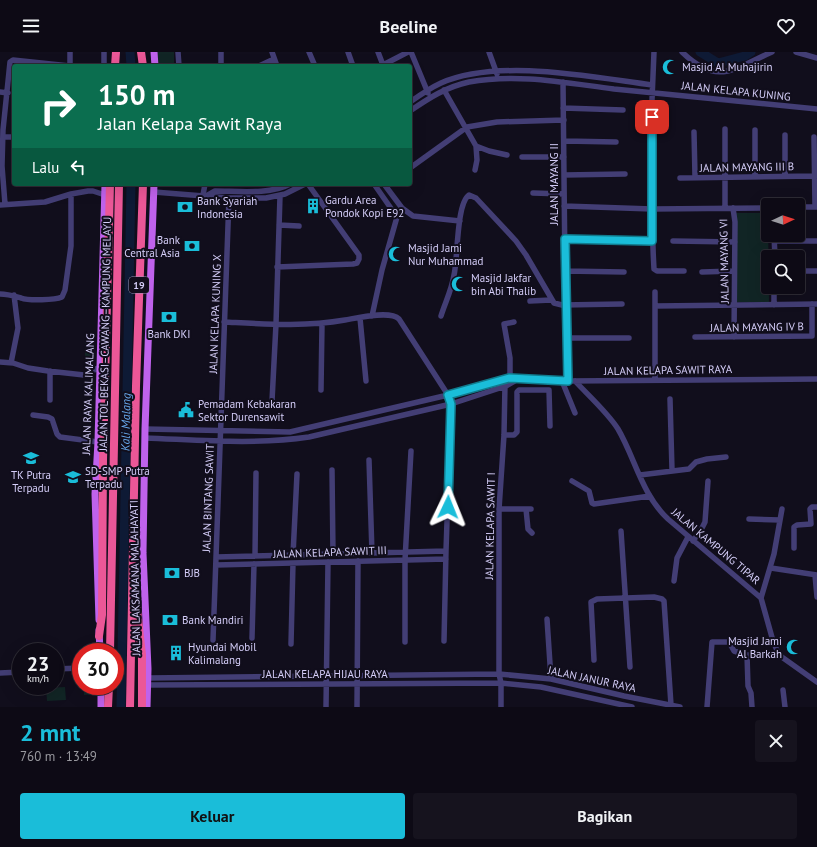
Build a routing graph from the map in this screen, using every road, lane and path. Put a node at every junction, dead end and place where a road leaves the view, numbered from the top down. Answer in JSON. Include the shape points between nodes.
{"nodes":[{"id":1,"x":70,"y":52,"type":"edge"},
{"id":2,"x":104,"y":52,"type":"edge"},
{"id":3,"x":117,"y":52,"type":"edge"},
{"id":4,"x":141,"y":52,"type":"edge"},
{"id":5,"x":154,"y":52,"type":"edge"},
{"id":6,"x":178,"y":52,"type":"edge"},
{"id":7,"x":221,"y":52,"type":"edge"},
{"id":8,"x":272,"y":52,"type":"edge"},
{"id":9,"x":310,"y":52,"type":"edge"},
{"id":10,"x":348,"y":52,"type":"edge"},
{"id":11,"x":378,"y":52,"type":"edge"},
{"id":12,"x":410,"y":52,"type":"edge"},
{"id":13,"x":489,"y":52,"type":"edge"},
{"id":14,"x":654,"y":52,"type":"edge"},
{"id":15,"x":682,"y":52,"type":"edge"},
{"id":16,"x":772,"y":52,"type":"edge"},
{"id":17,"x":796,"y":52,"type":"edge"},
{"id":18,"x":817,"y":58,"type":"edge"},
{"id":19,"x":274,"y":59,"type":"junction"},
{"id":20,"x":47,"y":64,"type":"edge"},
{"id":21,"x":70,"y":64,"type":"edge"},
{"id":22,"x":104,"y":64,"type":"edge"},
{"id":23,"x":116,"y":64,"type":"edge"},
{"id":24,"x":143,"y":64,"type":"edge"},
{"id":25,"x":155,"y":64,"type":"edge"},
{"id":26,"x":179,"y":64,"type":"edge"},
{"id":27,"x":221,"y":64,"type":"edge"},
{"id":28,"x":263,"y":64,"type":"edge"},
{"id":29,"x":276,"y":64,"type":"edge"},
{"id":30,"x":314,"y":64,"type":"edge"},
{"id":31,"x":352,"y":64,"type":"edge"},
{"id":32,"x":382,"y":64,"type":"edge"},
{"id":33,"x":384,"y":64,"type":"edge"},
{"id":34,"x":497,"y":71,"type":"junction"},
{"id":35,"x":498,"y":78,"type":"junction"},
{"id":36,"x":563,"y":82,"type":"junction"},
{"id":37,"x":652,"y":85,"type":"junction"},
{"id":38,"x":10,"y":89,"type":"edge"},
{"id":39,"x":444,"y":90,"type":"junction"},
{"id":40,"x":427,"y":91,"type":"junction"},
{"id":41,"x":0,"y":92,"type":"edge"},
{"id":42,"x":652,"y":92,"type":"junction"},
{"id":43,"x":430,"y":97,"type":"junction"},
{"id":44,"x":412,"y":101,"type":"edge"},
{"id":45,"x":563,"y":108,"type":"junction"},
{"id":46,"x":817,"y":109,"type":"edge"},
{"id":47,"x":412,"y":110,"type":"edge"},
{"id":48,"x":623,"y":110,"type":"dead end"},
{"id":49,"x":564,"y":120,"type":"junction"},
{"id":50,"x":466,"y":127,"type":"junction"},
{"id":51,"x":725,"y":129,"type":"dead end"},
{"id":52,"x":1,"y":130,"type":"edge"},
{"id":53,"x":755,"y":130,"type":"dead end"},
{"id":54,"x":694,"y":132,"type":"dead end"},
{"id":55,"x":785,"y":135,"type":"dead end"},
{"id":56,"x":4,"y":137,"type":"junction"},
{"id":57,"x":12,"y":137,"type":"edge"},
{"id":58,"x":814,"y":137,"type":"dead end"},
{"id":59,"x":564,"y":141,"type":"junction"},
{"id":60,"x":616,"y":142,"type":"dead end"},
{"id":61,"x":476,"y":146,"type":"junction"},
{"id":62,"x":507,"y":155,"type":"dead end"},
{"id":63,"x":564,"y":156,"type":"junction"},
{"id":64,"x":522,"y":157,"type":"dead end"},
{"id":65,"x":1,"y":166,"type":"edge"},
{"id":66,"x":412,"y":167,"type":"edge"},
{"id":67,"x":475,"y":170,"type":"dead end"},
{"id":68,"x":625,"y":174,"type":"dead end"},
{"id":69,"x":564,"y":175,"type":"junction"},
{"id":70,"x":785,"y":176,"type":"junction"},
{"id":71,"x":815,"y":176,"type":"junction"},
{"id":72,"x":695,"y":177,"type":"junction"},
{"id":73,"x":725,"y":177,"type":"junction"},
{"id":74,"x":755,"y":177,"type":"junction"},
{"id":75,"x":680,"y":178,"type":"dead end"},
{"id":76,"x":105,"y":186,"type":"edge"},
{"id":77,"x":110,"y":186,"type":"edge"},
{"id":78,"x":119,"y":186,"type":"edge"},
{"id":79,"x":143,"y":186,"type":"edge"},
{"id":80,"x":205,"y":186,"type":"edge"},
{"id":81,"x":286,"y":186,"type":"edge"},
{"id":82,"x":303,"y":186,"type":"edge"},
{"id":83,"x":308,"y":186,"type":"edge"},
{"id":84,"x":375,"y":186,"type":"edge"},
{"id":85,"x":386,"y":186,"type":"edge"},
{"id":86,"x":154,"y":188,"type":"edge"},
{"id":87,"x":532,"y":193,"type":"dead end"},
{"id":88,"x":71,"y":194,"type":"junction"},
{"id":89,"x":564,"y":194,"type":"junction"},
{"id":90,"x":105,"y":195,"type":"junction"},
{"id":91,"x":206,"y":195,"type":"junction"},
{"id":92,"x":280,"y":196,"type":"junction"},
{"id":93,"x":229,"y":198,"type":"junction"},
{"id":94,"x":2,"y":205,"type":"edge"},
{"id":95,"x":564,"y":206,"type":"junction"},
{"id":96,"x":805,"y":207,"type":"edge"},
{"id":97,"x":816,"y":207,"type":"edge"},
{"id":98,"x":402,"y":208,"type":"junction"},
{"id":99,"x":725,"y":208,"type":"junction"},
{"id":100,"x":733,"y":208,"type":"junction"},
{"id":101,"x":761,"y":208,"type":"edge"},
{"id":102,"x":652,"y":209,"type":"junction"},
{"id":103,"x":397,"y":217,"type":"junction"},
{"id":104,"x":460,"y":221,"type":"junction"},
{"id":105,"x":279,"y":225,"type":"junction"},
{"id":106,"x":299,"y":226,"type":"dead end"},
{"id":107,"x":565,"y":239,"type":"junction"},
{"id":108,"x":805,"y":240,"type":"edge"},
{"id":109,"x":652,"y":241,"type":"junction"},
{"id":110,"x":673,"y":241,"type":"dead end"},
{"id":111,"x":817,"y":241,"type":"edge"},
{"id":112,"x":734,"y":242,"type":"junction"},
{"id":113,"x":277,"y":267,"type":"junction"},
{"id":114,"x":565,"y":271,"type":"junction"},
{"id":115,"x":684,"y":271,"type":"dead end"},
{"id":116,"x":734,"y":271,"type":"junction"},
{"id":117,"x":805,"y":271,"type":"edge"},
{"id":118,"x":817,"y":271,"type":"edge"},
{"id":119,"x":624,"y":272,"type":"dead end"},
{"id":120,"x":702,"y":272,"type":"dead end"},
{"id":121,"x":655,"y":292,"type":"dead end"},
{"id":122,"x":0,"y":294,"type":"edge"},
{"id":123,"x":774,"y":294,"type":"edge"},
{"id":124,"x":14,"y":295,"type":"junction"},
{"id":125,"x":551,"y":300,"type":"junction"},
{"id":126,"x":530,"y":301,"type":"dead end"},
{"id":127,"x":622,"y":304,"type":"dead end"},
{"id":128,"x":814,"y":304,"type":"edge"},
{"id":129,"x":566,"y":305,"type":"junction"},
{"id":130,"x":734,"y":305,"type":"junction"},
{"id":131,"x":774,"y":305,"type":"junction"},
{"id":132,"x":655,"y":306,"type":"junction"},
{"id":133,"x":372,"y":316,"type":"junction"},
{"id":134,"x":440,"y":316,"type":"dead end"},
{"id":135,"x":360,"y":318,"type":"junction"},
{"id":136,"x":224,"y":322,"type":"junction"},
{"id":137,"x":514,"y":322,"type":"dead end"},
{"id":138,"x":276,"y":324,"type":"junction"},
{"id":139,"x":322,"y":324,"type":"junction"},
{"id":140,"x":814,"y":336,"type":"edge"},
{"id":141,"x":695,"y":337,"type":"dead end"},
{"id":142,"x":734,"y":337,"type":"junction"},
{"id":143,"x":568,"y":338,"type":"junction"},
{"id":144,"x":629,"y":338,"type":"dead end"},
{"id":145,"x":0,"y":362,"type":"edge"},
{"id":146,"x":11,"y":363,"type":"junction"},
{"id":147,"x":100,"y":367,"type":"junction"},
{"id":148,"x":50,"y":372,"type":"junction"},
{"id":149,"x":817,"y":379,"type":"edge"},
{"id":150,"x":549,"y":380,"type":"junction"},
{"id":151,"x":655,"y":380,"type":"junction"},
{"id":152,"x":366,"y":381,"type":"dead end"},
{"id":153,"x":507,"y":381,"type":"junction"},
{"id":154,"x":565,"y":381,"type":"junction"},
{"id":155,"x":575,"y":381,"type":"junction"},
{"id":156,"x":321,"y":390,"type":"dead end"},
{"id":157,"x":549,"y":390,"type":"junction"},
{"id":158,"x":448,"y":395,"type":"junction"},
{"id":159,"x":670,"y":399,"type":"dead end"},
{"id":160,"x":50,"y":400,"type":"dead end"},
{"id":161,"x":272,"y":401,"type":"dead end"},
{"id":162,"x":451,"y":404,"type":"junction"},
{"id":163,"x":575,"y":413,"type":"dead end"},
{"id":164,"x":33,"y":415,"type":"dead end"},
{"id":165,"x":550,"y":426,"type":"dead end"},
{"id":166,"x":145,"y":429,"type":"junction"},
{"id":167,"x":165,"y":430,"type":"junction"},
{"id":168,"x":220,"y":431,"type":"junction"},
{"id":169,"x":504,"y":435,"type":"junction"},
{"id":170,"x":145,"y":438,"type":"junction"},
{"id":171,"x":165,"y":439,"type":"junction"},
{"id":172,"x":98,"y":442,"type":"junction"},
{"id":173,"x":220,"y":442,"type":"junction"},
{"id":174,"x":411,"y":451,"type":"dead end"},
{"id":175,"x":726,"y":457,"type":"dead end"},
{"id":176,"x":369,"y":460,"type":"dead end"},
{"id":177,"x":332,"y":470,"type":"dead end"},
{"id":178,"x":672,"y":470,"type":"junction"},
{"id":179,"x":256,"y":473,"type":"dead end"},
{"id":180,"x":297,"y":474,"type":"dead end"},
{"id":181,"x":640,"y":475,"type":"junction"},
{"id":182,"x":572,"y":481,"type":"dead end"},
{"id":183,"x":708,"y":481,"type":"dead end"},
{"id":184,"x":650,"y":496,"type":"junction"},
{"id":185,"x":817,"y":507,"type":"edge"},
{"id":186,"x":498,"y":509,"type":"junction"},
{"id":187,"x":782,"y":509,"type":"dead end"},
{"id":188,"x":749,"y":519,"type":"dead end"},
{"id":189,"x":780,"y":520,"type":"junction"},
{"id":190,"x":621,"y":531,"type":"dead end"},
{"id":191,"x":532,"y":533,"type":"dead end"},
{"id":192,"x":688,"y":537,"type":"junction"},
{"id":193,"x":693,"y":541,"type":"junction"},
{"id":194,"x":794,"y":548,"type":"dead end"},
{"id":195,"x":446,"y":551,"type":"junction"},
{"id":196,"x":406,"y":552,"type":"junction"},
{"id":197,"x":372,"y":553,"type":"junction"},
{"id":198,"x":333,"y":554,"type":"junction"},
{"id":199,"x":293,"y":555,"type":"junction"},
{"id":200,"x":255,"y":556,"type":"junction"},
{"id":201,"x":216,"y":557,"type":"junction"},
{"id":202,"x":446,"y":559,"type":"junction"},
{"id":203,"x":405,"y":560,"type":"junction"},
{"id":204,"x":358,"y":561,"type":"junction"},
{"id":205,"x":328,"y":562,"type":"junction"},
{"id":206,"x":293,"y":563,"type":"junction"},
{"id":207,"x":254,"y":564,"type":"junction"},
{"id":208,"x":216,"y":565,"type":"junction"},
{"id":209,"x":771,"y":568,"type":"junction"},
{"id":210,"x":816,"y":575,"type":"edge"},
{"id":211,"x":132,"y":580,"type":"junction"},
{"id":212,"x":674,"y":581,"type":"dead end"},
{"id":213,"x":817,"y":597,"type":"edge"},
{"id":214,"x":625,"y":598,"type":"junction"},
{"id":215,"x":761,"y":598,"type":"junction"},
{"id":216,"x":547,"y":619,"type":"dead end"},
{"id":217,"x":99,"y":636,"type":"junction"},
{"id":218,"x":252,"y":638,"type":"dead end"},
{"id":219,"x":213,"y":640,"type":"dead end"},
{"id":220,"x":444,"y":641,"type":"dead end"},
{"id":221,"x":405,"y":642,"type":"dead end"},
{"id":222,"x":99,"y":643,"type":"edge"},
{"id":223,"x":110,"y":643,"type":"edge"},
{"id":224,"x":291,"y":644,"type":"dead end"},
{"id":225,"x":747,"y":655,"type":"junction"},
{"id":226,"x":779,"y":655,"type":"junction"},
{"id":227,"x":594,"y":660,"type":"dead end"},
{"id":228,"x":630,"y":667,"type":"dead end"},
{"id":229,"x":499,"y":674,"type":"junction"},
{"id":230,"x":327,"y":676,"type":"junction"},
{"id":231,"x":358,"y":676,"type":"junction"},
{"id":232,"x":190,"y":678,"type":"junction"},
{"id":233,"x":551,"y":680,"type":"junction"},
{"id":234,"x":148,"y":682,"type":"junction"},
{"id":235,"x":817,"y":682,"type":"edge"},
{"id":236,"x":501,"y":683,"type":"junction"},
{"id":237,"x":326,"y":684,"type":"junction"},
{"id":238,"x":357,"y":684,"type":"junction"},
{"id":239,"x":189,"y":685,"type":"junction"},
{"id":240,"x":783,"y":690,"type":"dead end"},
{"id":241,"x":101,"y":695,"type":"edge"},
{"id":242,"x":109,"y":695,"type":"edge"},
{"id":243,"x":671,"y":705,"type":"junction"},
{"id":244,"x":101,"y":707,"type":"edge"},
{"id":245,"x":108,"y":707,"type":"edge"},
{"id":246,"x":130,"y":707,"type":"edge"},
{"id":247,"x":142,"y":707,"type":"edge"},
{"id":248,"x":147,"y":707,"type":"edge"},
{"id":249,"x":326,"y":707,"type":"edge"},
{"id":250,"x":357,"y":707,"type":"edge"},
{"id":251,"x":501,"y":707,"type":"edge"},
{"id":252,"x":632,"y":707,"type":"edge"},
{"id":253,"x":680,"y":707,"type":"edge"},
{"id":254,"x":707,"y":707,"type":"edge"},
{"id":255,"x":752,"y":707,"type":"edge"},
{"id":256,"x":785,"y":707,"type":"edge"}],
"edges":[{"from":1,"to":21,"type":"street"},
{"from":2,"to":22,"type":"street"},
{"from":3,"to":23,"type":"highway"},
{"from":4,"to":24,"type":"highway"},
{"from":5,"to":25,"type":"main road"},
{"from":6,"to":26,"type":"street"},
{"from":7,"to":27,"type":"street"},
{"from":8,"to":19,"type":"street"},
{"from":9,"to":30,"type":"street"},
{"from":10,"to":31,"type":"street"},
{"from":11,"to":32,"type":"street"},
{"from":12,"to":33,"type":"street"},
{"from":12,"to":40,"type":"street"},
{"from":13,"to":34,"type":"street"},
{"from":14,"to":37,"type":"street"},
{"from":15,"to":16,"type":"street","via":[[698,66],[707,70],[725,71],[740,68]]},
{"from":17,"to":18,"type":"street"},
{"from":19,"to":28,"type":"street"},
{"from":19,"to":29,"type":"street"},
{"from":20,"to":38,"type":"street","via":[[12,61]]},
{"from":34,"to":35,"type":"street"},
{"from":34,"to":37,"type":"street","via":[[556,72]]},
{"from":34,"to":40,"type":"street","via":[[455,78]]},
{"from":35,"to":36,"type":"street","name":"JALAN KELAPA KUNING"},
{"from":35,"to":39,"type":"street","name":"JALAN KELAPA KUNING","via":[[469,82]]},
{"from":36,"to":42,"type":"street","name":"JALAN KELAPA KUNING"},
{"from":36,"to":45,"type":"street","name":"JALAN MAYANG II"},
{"from":37,"to":42,"type":"street"},
{"from":38,"to":41,"type":"street"},
{"from":38,"to":52,"type":"street"},
{"from":39,"to":43,"type":"street","name":"JALAN KELAPA KUNING"},
{"from":39,"to":50,"type":"street"},
{"from":40,"to":43,"type":"street"},
{"from":40,"to":44,"type":"street"},
{"from":42,"to":46,"type":"street","name":"JALAN KELAPA KUNING"},
{"from":42,"to":102,"type":"street"},
{"from":43,"to":47,"type":"street","name":"JALAN KELAPA KUNING"},
{"from":45,"to":48,"type":"street"},
{"from":45,"to":49,"type":"street","name":"JALAN MAYANG II"},
{"from":49,"to":50,"type":"street","via":[[497,122]]},
{"from":49,"to":59,"type":"street","name":"JALAN MAYANG II"},
{"from":50,"to":61,"type":"street"},
{"from":50,"to":66,"type":"street"},
{"from":51,"to":73,"type":"street"},
{"from":52,"to":56,"type":"street"},
{"from":53,"to":74,"type":"street"},
{"from":54,"to":72,"type":"street"},
{"from":55,"to":70,"type":"street"},
{"from":56,"to":57,"type":"street"},
{"from":56,"to":65,"type":"street"},
{"from":58,"to":71,"type":"street"},
{"from":59,"to":60,"type":"street"},
{"from":59,"to":63,"type":"street","name":"JALAN MAYANG II"},
{"from":61,"to":62,"type":"street"},
{"from":61,"to":67,"type":"street"},
{"from":63,"to":64,"type":"street"},
{"from":63,"to":69,"type":"street","name":"JALAN MAYANG II"},
{"from":65,"to":94,"type":"street"},
{"from":68,"to":69,"type":"street"},
{"from":69,"to":89,"type":"street","name":"JALAN MAYANG II"},
{"from":70,"to":71,"type":"street","name":"JALAN MAYANG III B"},
{"from":70,"to":74,"type":"street","name":"JALAN MAYANG III B"},
{"from":71,"to":97,"type":"street"},
{"from":72,"to":73,"type":"street","name":"JALAN MAYANG III B"},
{"from":72,"to":75,"type":"street","name":"JALAN MAYANG III B"},
{"from":73,"to":74,"type":"street","name":"JALAN MAYANG III B"},
{"from":73,"to":99,"type":"street"},
{"from":76,"to":90,"type":"main road","name":"JALAN RAYA KALIMALANG"},
{"from":77,"to":217,"type":"highway","via":[[103,453],[102,616]]},
{"from":78,"to":223,"type":"highway","name":"JALAN TOL BEKASI–CAWANG–KAMPUNG MELAYU","number":"19"},
{"from":79,"to":211,"type":"highway","number":"19"},
{"from":80,"to":91,"type":"street"},
{"from":81,"to":91,"type":"street","via":[[265,190],[214,191]]},
{"from":82,"to":92,"type":"street"},
{"from":83,"to":113,"type":"street","via":[[359,255],[359,259],[353,264]]},
{"from":84,"to":103,"type":"street"},
{"from":85,"to":98,"type":"street"},
{"from":86,"to":91,"type":"street"},
{"from":86,"to":166,"type":"main road","name":"JALAN LAKSAMANA MALAHAYATI"},
{"from":87,"to":89,"type":"street"},
{"from":88,"to":90,"type":"street","via":[[91,191]]},
{"from":88,"to":94,"type":"street","via":[[45,202]]},
{"from":88,"to":124,"type":"street","via":[[71,242],[64,294],[57,299],[24,299]]},
{"from":89,"to":95,"type":"street","name":"JALAN MAYANG II"},
{"from":90,"to":147,"type":"main road","name":"JALAN RAYA KALIMALANG"},
{"from":91,"to":93,"type":"street"},
{"from":92,"to":93,"type":"street"},
{"from":92,"to":105,"type":"street"},
{"from":93,"to":136,"type":"street","name":"JALAN KELAPA KUNING X"},
{"from":95,"to":102,"type":"street"},
{"from":95,"to":107,"type":"street","name":"JALAN MAYANG II"},
{"from":96,"to":97,"type":"street"},
{"from":98,"to":103,"type":"street"},
{"from":98,"to":104,"type":"street","via":[[413,216]]},
{"from":99,"to":100,"type":"street"},
{"from":99,"to":102,"type":"street"},
{"from":100,"to":101,"type":"street"},
{"from":100,"to":112,"type":"street","name":"JALAN MAYANG VI"},
{"from":102,"to":109,"type":"street"},
{"from":103,"to":133,"type":"street"},
{"from":104,"to":125,"type":"street","via":[[466,198],[469,195],[474,196],[516,241]]},
{"from":104,"to":134,"type":"street","via":[[455,273]]},
{"from":105,"to":106,"type":"street"},
{"from":105,"to":113,"type":"street"},
{"from":107,"to":109,"type":"street"},
{"from":107,"to":114,"type":"street","name":"JALAN MAYANG II"},
{"from":108,"to":111,"type":"street"},
{"from":109,"to":115,"type":"street","via":[[654,270]]},
{"from":110,"to":112,"type":"street"},
{"from":112,"to":116,"type":"street","name":"JALAN MAYANG VI"},
{"from":113,"to":138,"type":"street"},
{"from":114,"to":119,"type":"street"},
{"from":114,"to":129,"type":"street","name":"JALAN MAYANG II"},
{"from":116,"to":120,"type":"street"},
{"from":116,"to":130,"type":"street","name":"JALAN MAYANG VI"},
{"from":117,"to":118,"type":"street"},
{"from":121,"to":132,"type":"street"},
{"from":122,"to":124,"type":"street"},
{"from":123,"to":131,"type":"street"},
{"from":124,"to":146,"type":"street","via":[[18,328]]},
{"from":125,"to":126,"type":"street"},
{"from":125,"to":129,"type":"street","via":[[555,304]]},
{"from":127,"to":129,"type":"street"},
{"from":128,"to":131,"type":"street"},
{"from":128,"to":140,"type":"street","name":"JALAN MAYANG IV B"},
{"from":129,"to":143,"type":"street","name":"JALAN MAYANG II"},
{"from":130,"to":131,"type":"street"},
{"from":130,"to":132,"type":"street"},
{"from":130,"to":142,"type":"street","name":"JALAN MAYANG VI"},
{"from":132,"to":151,"type":"street"},
{"from":133,"to":135,"type":"street"},
{"from":133,"to":158,"type":"street","via":[[394,316],[399,319]]},
{"from":135,"to":139,"type":"street"},
{"from":135,"to":152,"type":"street"},
{"from":136,"to":138,"type":"street"},
{"from":136,"to":168,"type":"street","name":"JALAN KELAPA KUNING X"},
{"from":137,"to":153,"type":"street","name":"JALAN KELAPA SAWIT I","via":[[504,324],[510,358]]},
{"from":138,"to":139,"type":"street"},
{"from":138,"to":161,"type":"street"},
{"from":139,"to":156,"type":"street"},
{"from":140,"to":142,"type":"street","name":"JALAN MAYANG IV B"},
{"from":141,"to":142,"type":"street","name":"JALAN MAYANG IV B"},
{"from":143,"to":144,"type":"street"},
{"from":143,"to":154,"type":"street","name":"JALAN MAYANG II"},
{"from":145,"to":146,"type":"street"},
{"from":146,"to":148,"type":"street"},
{"from":147,"to":148,"type":"street","via":[[84,375]]},
{"from":147,"to":172,"type":"main road","name":"JALAN RAYA KALIMALANG"},
{"from":148,"to":160,"type":"street"},
{"from":149,"to":151,"type":"street","name":"JALAN KELAPA SAWIT RAYA"},
{"from":150,"to":153,"type":"street","name":"JALAN KELAPA SAWIT RAYA"},
{"from":150,"to":154,"type":"street","name":"JALAN KELAPA SAWIT RAYA"},
{"from":150,"to":157,"type":"street"},
{"from":151,"to":155,"type":"street","name":"JALAN KELAPA SAWIT RAYA"},
{"from":153,"to":158,"type":"street","name":"JALAN KELAPA SAWIT RAYA"},
{"from":153,"to":162,"type":"street","name":"JALAN KELAPA SAWIT RAYA"},
{"from":153,"to":169,"type":"street","name":"JALAN KELAPA SAWIT I"},
{"from":154,"to":155,"type":"street","name":"JALAN KELAPA SAWIT RAYA"},
{"from":154,"to":163,"type":"street"},
{"from":155,"to":181,"type":"street","name":"JALAN KAMPUNG TIPAR","via":[[618,430]]},
{"from":157,"to":165,"type":"street"},
{"from":157,"to":169,"type":"street","via":[[517,391],[517,432],[514,435]]},
{"from":158,"to":162,"type":"street"},
{"from":158,"to":168,"type":"street","name":"JALAN KELAPA SAWIT RAYA","via":[[290,432]]},
{"from":159,"to":178,"type":"street"},
{"from":162,"to":173,"type":"street","name":"JALAN KELAPA SAWIT RAYA","via":[[309,437],[259,442]]},
{"from":162,"to":195,"type":"street"},
{"from":164,"to":172,"type":"street","via":[[52,419],[60,437]]},
{"from":166,"to":167,"type":"street","name":"JALAN KELAPA SAWIT RAYA"},
{"from":166,"to":170,"type":"main road","name":"JALAN LAKSAMANA MALAHAYATI"},
{"from":167,"to":168,"type":"street","name":"JALAN KELAPA SAWIT RAYA"},
{"from":167,"to":171,"type":"street"},
{"from":168,"to":173,"type":"street","name":"JALAN BINTANG SAWIT"},
{"from":169,"to":186,"type":"street","name":"JALAN KELAPA SAWIT I"},
{"from":170,"to":171,"type":"street","name":"JALAN KELAPA SAWIT RAYA"},
{"from":170,"to":234,"type":"main road","name":"JALAN LAKSAMANA MALAHAYATI","via":[[144,564]]},
{"from":171,"to":173,"type":"street","name":"JALAN KELAPA SAWIT RAYA"},
{"from":172,"to":217,"type":"main road","name":"JALAN RAYA KALIMALANG","via":[[95,494]]},
{"from":173,"to":201,"type":"street","name":"JALAN BINTANG SAWIT"},
{"from":174,"to":196,"type":"street"},
{"from":175,"to":178,"type":"street","via":[[696,462],[689,469]]},
{"from":176,"to":197,"type":"street"},
{"from":177,"to":198,"type":"street"},
{"from":178,"to":181,"type":"street"},
{"from":179,"to":200,"type":"street"},
{"from":180,"to":199,"type":"street"},
{"from":181,"to":184,"type":"street","name":"JALAN KAMPUNG TIPAR"},
{"from":182,"to":184,"type":"street","via":[[589,491],[594,504]]},
{"from":183,"to":193,"type":"street","via":[[705,522]]},
{"from":184,"to":192,"type":"street","name":"JALAN KAMPUNG TIPAR","via":[[663,515]]},
{"from":185,"to":194,"type":"street","via":[[810,509],[811,524],[794,527]]},
{"from":186,"to":191,"type":"street","via":[[528,509],[528,529]]},
{"from":186,"to":229,"type":"street","name":"JALAN KELAPA SAWIT I"},
{"from":187,"to":189,"type":"street"},
{"from":188,"to":189,"type":"street"},
{"from":189,"to":209,"type":"street"},
{"from":190,"to":214,"type":"street"},
{"from":192,"to":193,"type":"street","name":"JALAN KAMPUNG TIPAR"},
{"from":192,"to":212,"type":"street","via":[[678,558]]},
{"from":193,"to":215,"type":"street","name":"JALAN KAMPUNG TIPAR"},
{"from":195,"to":196,"type":"street","name":"JALAN KELAPA SAWIT III"},
{"from":195,"to":202,"type":"street"},
{"from":196,"to":197,"type":"street","name":"JALAN KELAPA SAWIT III"},
{"from":196,"to":203,"type":"street"},
{"from":197,"to":198,"type":"street","name":"JALAN KELAPA SAWIT III"},
{"from":198,"to":199,"type":"street","name":"JALAN KELAPA SAWIT III"},
{"from":199,"to":200,"type":"street","name":"JALAN KELAPA SAWIT III"},
{"from":200,"to":201,"type":"street","name":"JALAN KELAPA SAWIT III"},
{"from":201,"to":208,"type":"street","name":"JALAN BINTANG SAWIT"},
{"from":202,"to":203,"type":"street","name":"JALAN KELAPA SAWIT III"},
{"from":202,"to":220,"type":"street"},
{"from":203,"to":204,"type":"street","name":"JALAN KELAPA SAWIT III"},
{"from":203,"to":221,"type":"street"},
{"from":204,"to":205,"type":"street","name":"JALAN KELAPA SAWIT III"},
{"from":204,"to":231,"type":"street"},
{"from":205,"to":206,"type":"street","name":"JALAN KELAPA SAWIT III"},
{"from":205,"to":230,"type":"street"},
{"from":206,"to":207,"type":"street","name":"JALAN KELAPA SAWIT III"},
{"from":206,"to":224,"type":"street"},
{"from":207,"to":208,"type":"street","name":"JALAN KELAPA SAWIT III"},
{"from":207,"to":218,"type":"street"},
{"from":208,"to":219,"type":"street","name":"JALAN BINTANG SAWIT"},
{"from":209,"to":210,"type":"street"},
{"from":209,"to":215,"type":"street"},
{"from":210,"to":213,"type":"street"},
{"from":211,"to":246,"type":"highway","number":"19"},
{"from":211,"to":247,"type":"highway","via":[[142,655]]},
{"from":214,"to":227,"type":"street","via":[[597,599],[591,602]]},
{"from":214,"to":228,"type":"street"},
{"from":214,"to":243,"type":"street","via":[[654,597],[664,601]]},
{"from":215,"to":226,"type":"street","name":"JALAN KAMPUNG TIPAR"},
{"from":216,"to":233,"type":"street"},
{"from":217,"to":222,"type":"main road","name":"JALAN RAYA KALIMALANG"},
{"from":225,"to":226,"type":"street"},
{"from":225,"to":254,"type":"street","via":[[734,652],[729,642],[712,642]]},
{"from":225,"to":255,"type":"street"},
{"from":226,"to":235,"type":"street"},
{"from":229,"to":231,"type":"street","name":"JALAN KELAPA HIJAU RAYA"},
{"from":229,"to":233,"type":"street","name":"JALAN JANUR RAYA"},
{"from":229,"to":236,"type":"street","name":"JALAN KELAPA SAWIT I"},
{"from":230,"to":231,"type":"street","name":"JALAN KELAPA HIJAU RAYA"},
{"from":230,"to":232,"type":"street","name":"JALAN KELAPA HIJAU RAYA"},
{"from":230,"to":237,"type":"street"},
{"from":231,"to":238,"type":"street"},
{"from":232,"to":234,"type":"street","name":"JALAN KELAPA HIJAU RAYA"},
{"from":232,"to":239,"type":"street"},
{"from":233,"to":243,"type":"street","name":"JALAN JANUR RAYA"},
{"from":234,"to":239,"type":"street","name":"JALAN KELAPA HIJAU RAYA"},
{"from":234,"to":248,"type":"main road","name":"JALAN LAKSAMANA MALAHAYATI"},
{"from":236,"to":238,"type":"street","name":"JALAN KELAPA HIJAU RAYA"},
{"from":236,"to":251,"type":"street","name":"JALAN KELAPA SAWIT I"},
{"from":236,"to":252,"type":"street","name":"JALAN JANUR RAYA","via":[[540,687]]},
{"from":237,"to":238,"type":"street","name":"JALAN KELAPA HIJAU RAYA"},
{"from":237,"to":239,"type":"street","name":"JALAN KELAPA HIJAU RAYA"},
{"from":237,"to":249,"type":"street"},
{"from":238,"to":250,"type":"street"},
{"from":240,"to":256,"type":"street"},
{"from":241,"to":244,"type":"main road"},
{"from":242,"to":245,"type":"highway"},
{"from":243,"to":253,"type":"street","name":"JALAN JANUR RAYA"}]}
